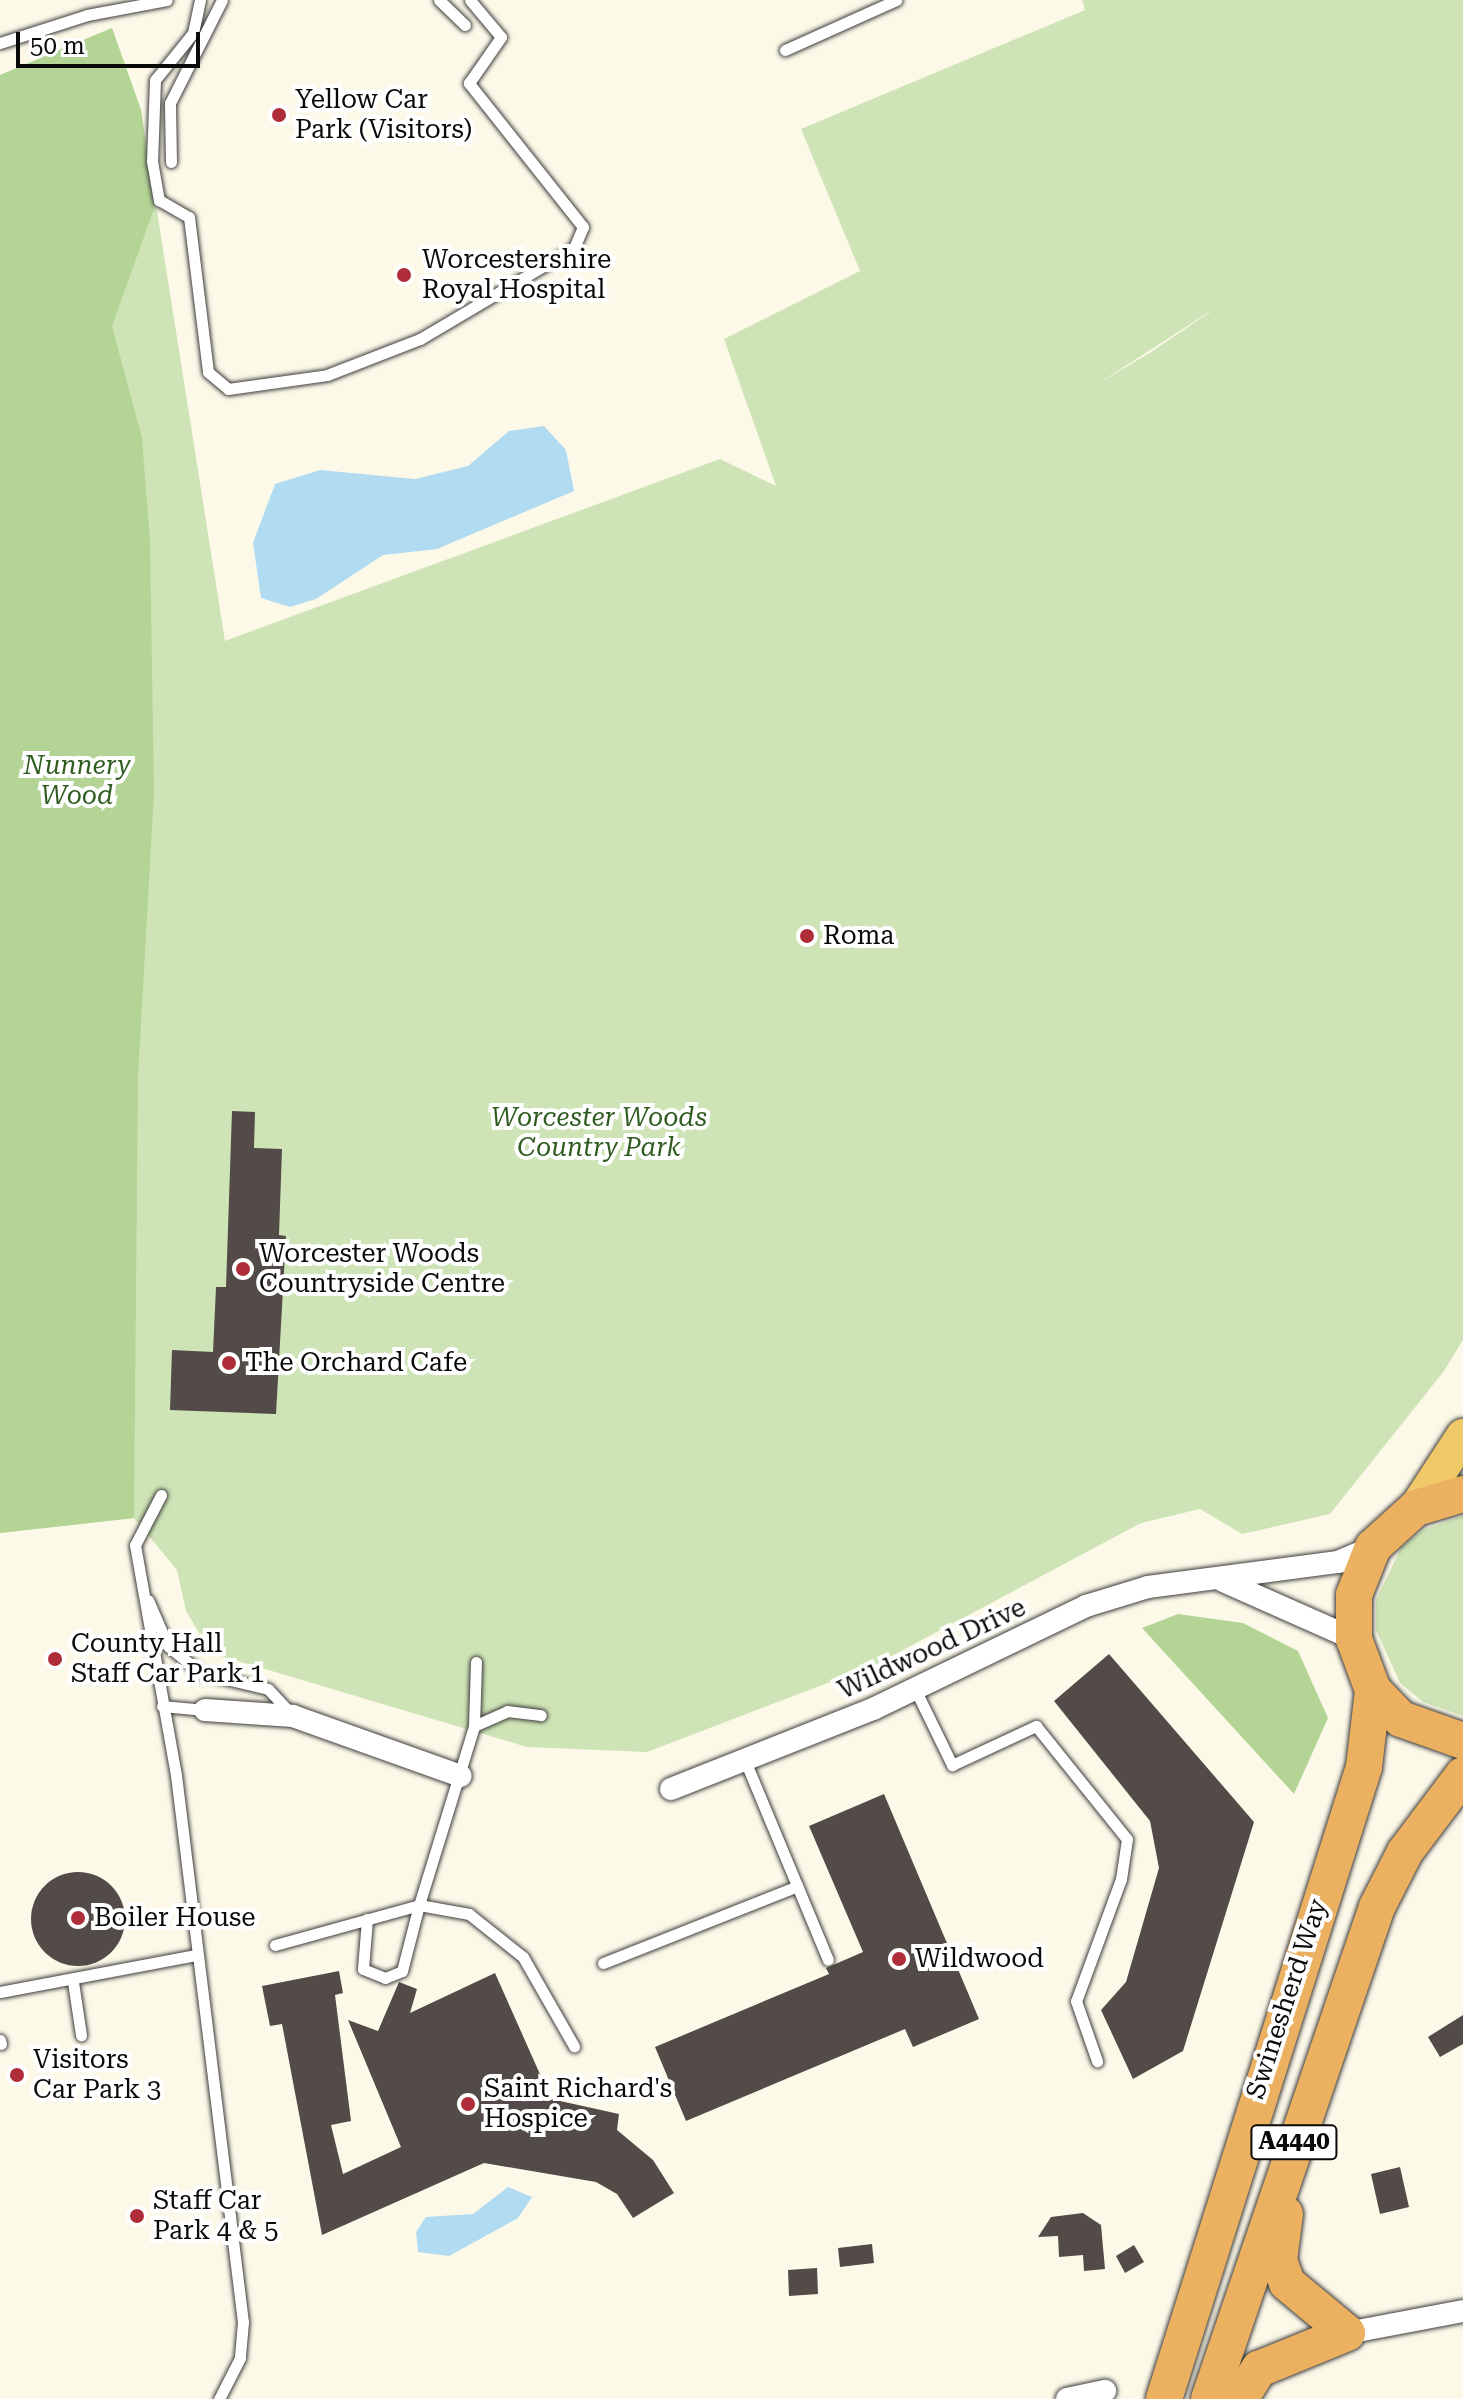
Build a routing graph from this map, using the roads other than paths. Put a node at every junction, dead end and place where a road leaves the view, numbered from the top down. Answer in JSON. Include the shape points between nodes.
{"nodes":[{"id":1,"x":167,"y":0,"type":"edge"},
{"id":2,"x":200,"y":0,"type":"edge"},
{"id":3,"x":222,"y":0,"type":"edge"},
{"id":4,"x":439,"y":0,"type":"edge"},
{"id":5,"x":470,"y":0,"type":"edge"},
{"id":6,"x":896,"y":0,"type":"edge"},
{"id":7,"x":465,"y":25,"type":"dead end"},
{"id":8,"x":0,"y":43,"type":"edge"},
{"id":9,"x":785,"y":50,"type":"dead end"},
{"id":10,"x":171,"y":162,"type":"dead end"},
{"id":11,"x":1463,"y":1436,"type":"edge"},
{"id":12,"x":1463,"y":1494,"type":"edge"},
{"id":13,"x":161,"y":1495,"type":"dead end"},
{"id":14,"x":1416,"y":1508,"type":"junction"},
{"id":15,"x":1373,"y":1547,"type":"junction"},
{"id":16,"x":1222,"y":1580,"type":"junction"},
{"id":17,"x":140,"y":1581,"type":"junction"},
{"id":18,"x":1354,"y":1639,"type":"junction"},
{"id":19,"x":476,"y":1662,"type":"dead end"},
{"id":20,"x":915,"y":1689,"type":"junction"},
{"id":21,"x":1373,"y":1690,"type":"junction"},
{"id":22,"x":162,"y":1706,"type":"junction"},
{"id":23,"x":205,"y":1710,"type":"joint"},
{"id":24,"x":541,"y":1715,"type":"dead end"},
{"id":25,"x":293,"y":1716,"type":"junction"},
{"id":26,"x":474,"y":1726,"type":"junction"},
{"id":27,"x":1463,"y":1741,"type":"edge"},
{"id":28,"x":746,"y":1763,"type":"junction"},
{"id":29,"x":1463,"y":1775,"type":"edge"},
{"id":30,"x":461,"y":1776,"type":"junction"},
{"id":31,"x":671,"y":1789,"type":"dead end"},
{"id":32,"x":797,"y":1886,"type":"junction"},
{"id":33,"x":419,"y":1905,"type":"junction"},
{"id":34,"x":1377,"y":1907,"type":"junction"},
{"id":35,"x":367,"y":1919,"type":"junction"},
{"id":36,"x":275,"y":1945,"type":"dead end"},
{"id":37,"x":195,"y":1955,"type":"junction"},
{"id":38,"x":828,"y":1960,"type":"dead end"},
{"id":39,"x":603,"y":1963,"type":"dead end"},
{"id":40,"x":73,"y":1982,"type":"junction"},
{"id":41,"x":0,"y":1992,"type":"edge"},
{"id":42,"x":81,"y":2035,"type":"dead end"},
{"id":43,"x":574,"y":2046,"type":"dead end"},
{"id":44,"x":1097,"y":2061,"type":"dead end"},
{"id":45,"x":1463,"y":2311,"type":"edge"},
{"id":46,"x":1347,"y":2333,"type":"junction"},
{"id":47,"x":1105,"y":2391,"type":"dead end"},
{"id":48,"x":219,"y":2399,"type":"edge"},
{"id":49,"x":1067,"y":2399,"type":"edge"},
{"id":50,"x":1164,"y":2399,"type":"edge"},
{"id":51,"x":1209,"y":2399,"type":"edge"},
{"id":52,"x":1240,"y":2399,"type":"edge"}],
"edges":[{"from":1,"to":8,"type":"lane","via":[[87,15]]},
{"from":2,"to":5,"type":"lane","via":[[193,33],[155,80],[159,200],[189,217],[208,372],[228,389],[327,375],[420,339],[574,248],[583,227],[469,83],[501,37]]},
{"from":3,"to":10,"type":"lane","via":[[170,103]]},
{"from":4,"to":7,"type":"lane"},
{"from":6,"to":9,"type":"lane"},
{"from":11,"to":14,"type":"main road"},
{"from":12,"to":14,"type":"highway"},
{"from":13,"to":17,"type":"lane","via":[[135,1545]]},
{"from":14,"to":15,"type":"highway"},
{"from":15,"to":16,"type":"street","name":"Wildwood Drive","via":[[1338,1562]]},
{"from":15,"to":18,"type":"highway","via":[[1354,1595]]},
{"from":16,"to":18,"type":"street","name":"Wildwood Drive"},
{"from":16,"to":20,"type":"street","name":"Wildwood Drive","via":[[1148,1587],[1086,1606]]},
{"from":17,"to":22,"type":"lane"},
{"from":17,"to":25,"type":"lane","via":[[168,1646],[201,1673],[268,1689]]},
{"from":18,"to":21,"type":"highway"},
{"from":19,"to":26,"type":"lane"},
{"from":20,"to":28,"type":"street","name":"Wildwood Drive"},
{"from":20,"to":44,"type":"lane","via":[[952,1765],[1036,1726],[1127,1839],[1121,1879],[1076,2001]]},
{"from":21,"to":27,"type":"highway","via":[[1401,1719]]},
{"from":21,"to":50,"type":"highway","name":"Swinesherd Way","number":"A4440","via":[[1364,1767]]},
{"from":22,"to":23,"type":"lane"},
{"from":22,"to":37,"type":"lane"},
{"from":23,"to":25,"type":"street"},
{"from":24,"to":26,"type":"lane","via":[[507,1711]]},
{"from":25,"to":30,"type":"street"},
{"from":26,"to":30,"type":"lane"},
{"from":28,"to":31,"type":"street","name":"Wildwood Drive"},
{"from":28,"to":32,"type":"lane"},
{"from":29,"to":34,"type":"highway","name":"Swinesherd Way","number":"A4440","via":[[1405,1852]]},
{"from":30,"to":33,"type":"lane"},
{"from":32,"to":38,"type":"lane"},
{"from":32,"to":39,"type":"lane"},
{"from":33,"to":35,"type":"lane"},
{"from":33,"to":35,"type":"lane","via":[[402,1971],[385,1978],[363,1969]]},
{"from":33,"to":43,"type":"lane","via":[[469,1914],[523,1957]]},
{"from":34,"to":46,"type":"highway","via":[[1288,2198],[1279,2260],[1302,2301]]},
{"from":34,"to":51,"type":"highway","name":"Swinesherd Way","number":"A4440"},
{"from":35,"to":36,"type":"lane"},
{"from":37,"to":40,"type":"lane"},
{"from":37,"to":48,"type":"lane","via":[[243,2322],[240,2358]]},
{"from":40,"to":41,"type":"lane"},
{"from":40,"to":42,"type":"lane"},
{"from":45,"to":46,"type":"street"},
{"from":46,"to":52,"type":"highway","via":[[1259,2369]]},
{"from":47,"to":49,"type":"street"}]}
